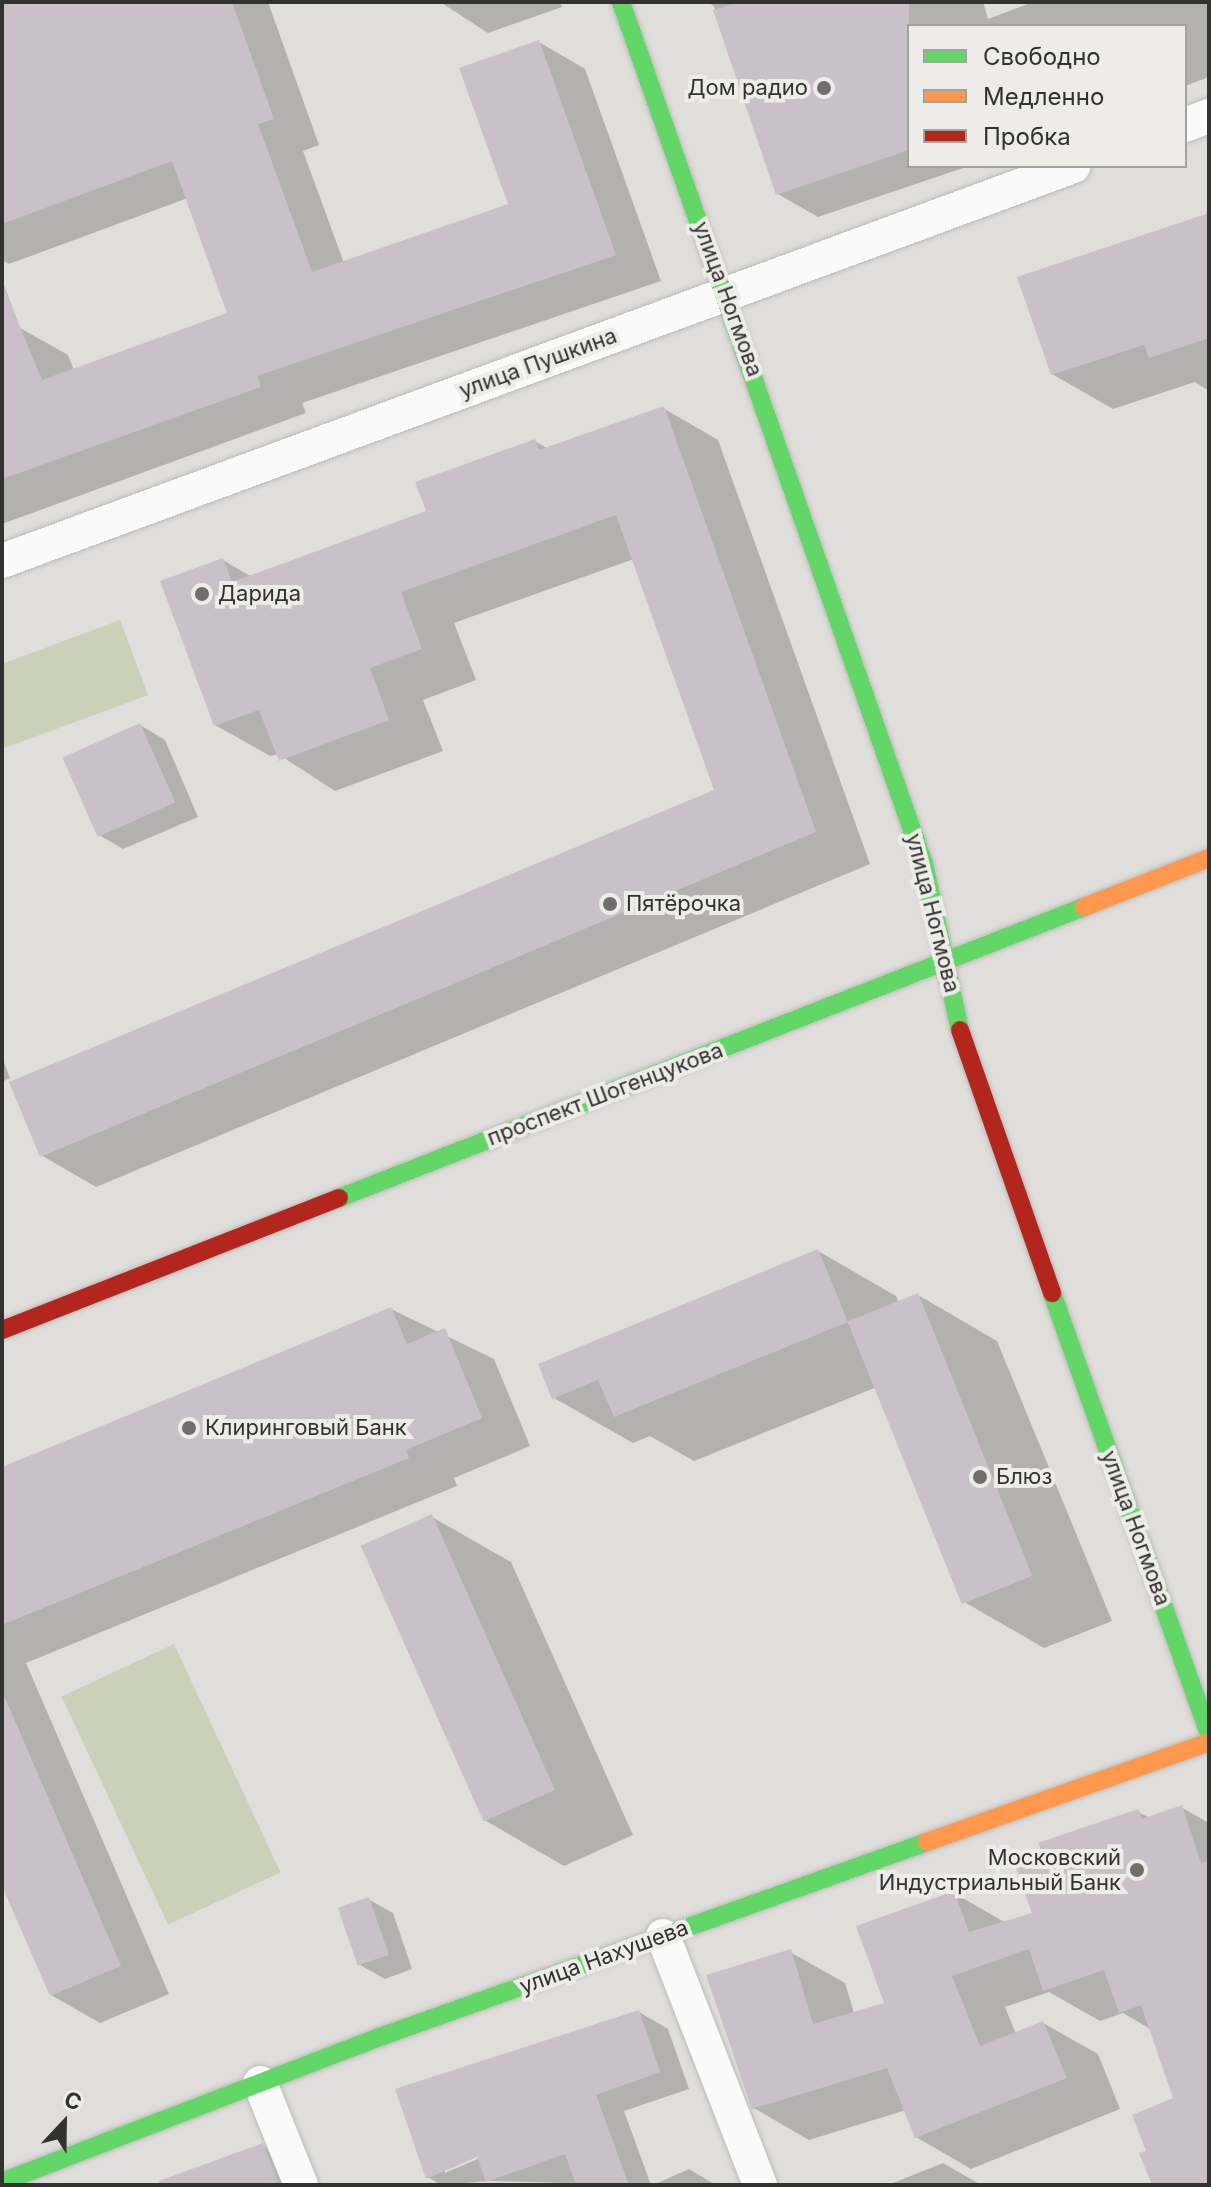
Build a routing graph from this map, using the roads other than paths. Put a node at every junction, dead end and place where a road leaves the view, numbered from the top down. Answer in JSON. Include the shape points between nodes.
{"nodes":[{"id":1,"x":621,"y":2,"type":"edge"},
{"id":2,"x":1209,"y":116,"type":"edge"},
{"id":3,"x":1187,"y":124,"type":"edge"},
{"id":4,"x":1069,"y":168,"type":"edge"},
{"id":5,"x":726,"y":294,"type":"junction"},
{"id":6,"x":2,"y":561,"type":"edge"},
{"id":7,"x":1209,"y":858,"type":"edge"},
{"id":8,"x":946,"y":961,"type":"junction"},
{"id":9,"x":2,"y":1330,"type":"edge"},
{"id":10,"x":1209,"y":1735,"type":"edge"},
{"id":11,"x":1209,"y":1742,"type":"edge"},
{"id":12,"x":663,"y":1936,"type":"junction"},
{"id":13,"x":260,"y":2083,"type":"junction"},
{"id":14,"x":2,"y":2182,"type":"edge"},
{"id":15,"x":301,"y":2185,"type":"edge"},
{"id":16,"x":760,"y":2185,"type":"edge"}],
"edges":[{"from":1,"to":5,"type":"street","name":"улица Ногмова"},
{"from":2,"to":3,"type":"street"},
{"from":4,"to":5,"type":"street","name":"улица Пушкина"},
{"from":5,"to":6,"type":"street","name":"улица Пушкина"},
{"from":5,"to":8,"type":"street","name":"улица Ногмова","via":[[924,864]]},
{"from":7,"to":8,"type":"street","name":"проспект Шогенцукова"},
{"from":8,"to":9,"type":"street","name":"проспект Шогенцукова"},
{"from":8,"to":10,"type":"street","name":"улица Ногмова","via":[[962,1038]]},
{"from":11,"to":12,"type":"street","name":"улица Нахушева"},
{"from":12,"to":13,"type":"street","name":"улица Нахушева"},
{"from":12,"to":16,"type":"street"},
{"from":13,"to":14,"type":"street","name":"улица Нахушева"},
{"from":13,"to":15,"type":"street"}]}
